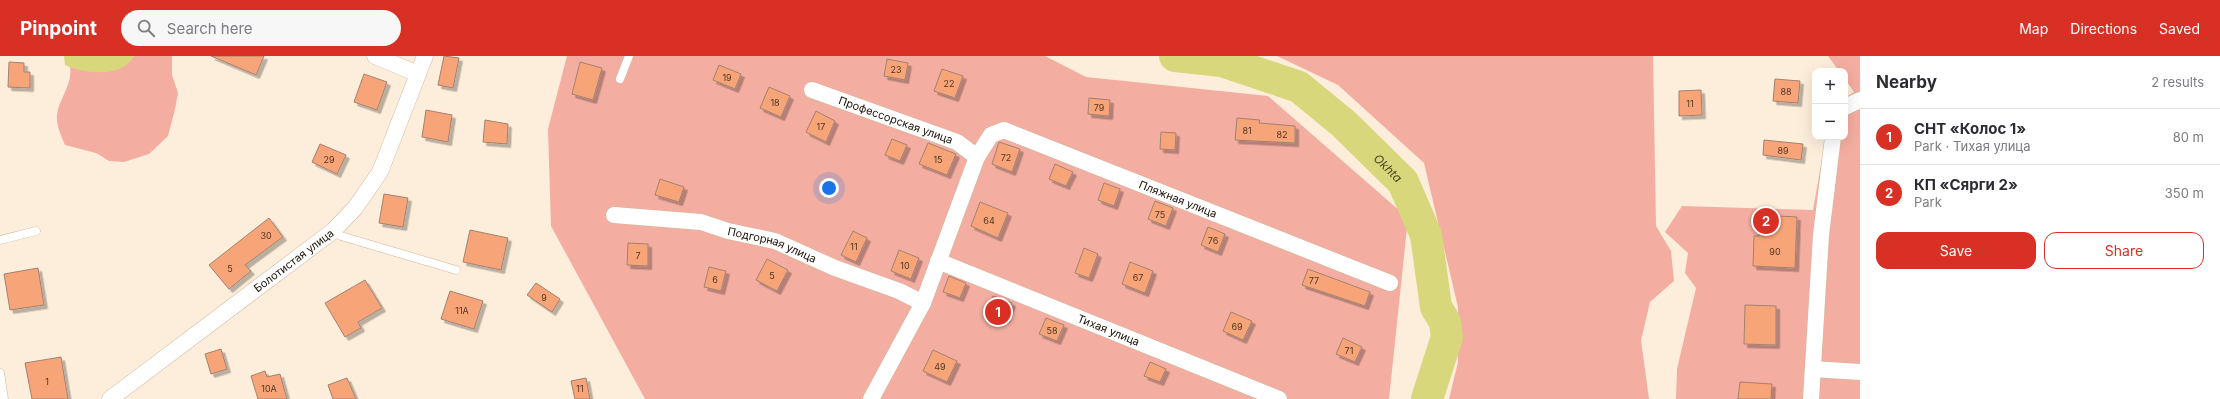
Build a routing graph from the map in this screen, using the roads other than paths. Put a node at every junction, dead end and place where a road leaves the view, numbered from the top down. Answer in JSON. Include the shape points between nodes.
{"nodes":[{"id":1,"x":375,"y":56,"type":"edge"},
{"id":2,"x":425,"y":56,"type":"edge"},
{"id":3,"x":629,"y":56,"type":"edge"},
{"id":4,"x":418,"y":74,"type":"junction"},
{"id":5,"x":620,"y":78,"type":"dead end"},
{"id":6,"x":812,"y":90,"type":"dead end"},
{"id":7,"x":1860,"y":100,"type":"edge"},
{"id":8,"x":1848,"y":106,"type":"edge"},
{"id":9,"x":1834,"y":140,"type":"edge"},
{"id":10,"x":977,"y":157,"type":"junction"},
{"id":11,"x":614,"y":215,"type":"dead end"},
{"id":12,"x":36,"y":231,"type":"dead end"},
{"id":13,"x":333,"y":231,"type":"junction"},
{"id":14,"x":0,"y":240,"type":"edge"},
{"id":15,"x":938,"y":261,"type":"junction"},
{"id":16,"x":456,"y":270,"type":"dead end"},
{"id":17,"x":1390,"y":283,"type":"dead end"},
{"id":18,"x":923,"y":303,"type":"junction"},
{"id":19,"x":1813,"y":369,"type":"junction"},
{"id":20,"x":1860,"y":372,"type":"edge"},
{"id":21,"x":0,"y":374,"type":"edge"},
{"id":22,"x":4,"y":399,"type":"edge"},
{"id":23,"x":110,"y":399,"type":"edge"},
{"id":24,"x":872,"y":399,"type":"edge"},
{"id":25,"x":1279,"y":399,"type":"edge"},
{"id":26,"x":1811,"y":399,"type":"edge"}],
"edges":[{"from":1,"to":4,"type":"street"},
{"from":2,"to":4,"type":"street","name":"Болотистая улица"},
{"from":3,"to":5,"type":"lane"},
{"from":4,"to":13,"type":"street","name":"Болотистая улица","via":[[380,172],[355,208]]},
{"from":6,"to":10,"type":"street","name":"Профессорская улица","via":[[957,142]]},
{"from":7,"to":8,"type":"street"},
{"from":9,"to":19,"type":"street","via":[[1821,235]]},
{"from":10,"to":15,"type":"street"},
{"from":10,"to":17,"type":"street","name":"Пляжная улица","via":[[991,135],[1004,130]]},
{"from":11,"to":18,"type":"street","name":"Подгорная улица","via":[[702,222],[728,231],[775,241],[835,268],[900,291]]},
{"from":12,"to":14,"type":"lane"},
{"from":13,"to":16,"type":"lane","via":[[341,236]]},
{"from":13,"to":23,"type":"street","name":"Болотистая улица"},
{"from":15,"to":18,"type":"street"},
{"from":15,"to":25,"type":"street","name":"Тихая улица"},
{"from":18,"to":24,"type":"street"},
{"from":19,"to":20,"type":"street"},
{"from":19,"to":26,"type":"street"},
{"from":21,"to":22,"type":"lane"}]}
